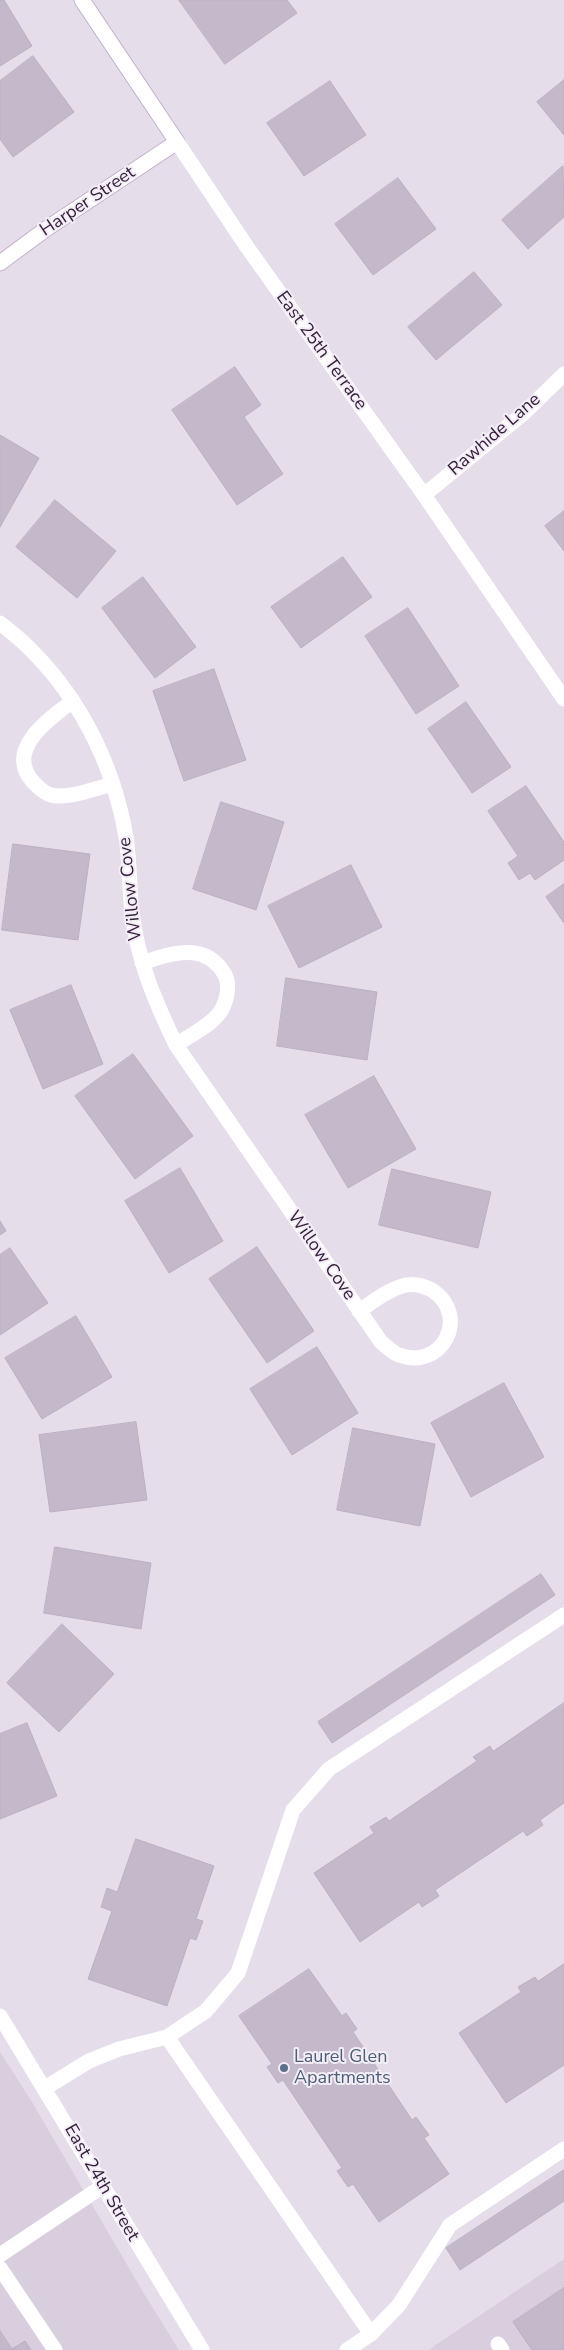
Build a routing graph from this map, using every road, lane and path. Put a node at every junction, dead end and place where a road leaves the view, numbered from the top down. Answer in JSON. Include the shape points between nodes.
{"nodes":[{"id":1,"x":82,"y":0,"type":"edge"},
{"id":2,"x":177,"y":142,"type":"junction"},
{"id":3,"x":0,"y":263,"type":"edge"},
{"id":4,"x":564,"y":374,"type":"edge"},
{"id":5,"x":424,"y":495,"type":"junction"},
{"id":6,"x":0,"y":623,"type":"edge"},
{"id":7,"x":564,"y":699,"type":"edge"},
{"id":8,"x":73,"y":701,"type":"junction"},
{"id":9,"x":113,"y":784,"type":"junction"},
{"id":10,"x":142,"y":963,"type":"junction"},
{"id":11,"x":176,"y":1045,"type":"junction"},
{"id":12,"x":360,"y":1311,"type":"junction"},
{"id":13,"x":564,"y":1615,"type":"edge"},
{"id":14,"x":0,"y":2016,"type":"edge"},
{"id":15,"x":167,"y":2037,"type":"junction"},
{"id":16,"x":45,"y":2088,"type":"junction"},
{"id":17,"x":564,"y":2149,"type":"edge"},
{"id":18,"x":103,"y":2186,"type":"junction"},
{"id":19,"x":0,"y":2255,"type":"edge"},
{"id":20,"x":0,"y":2268,"type":"edge"},
{"id":21,"x":371,"y":2334,"type":"junction"},
{"id":22,"x":55,"y":2350,"type":"edge"},
{"id":23,"x":202,"y":2350,"type":"edge"},
{"id":24,"x":347,"y":2350,"type":"edge"}],
"edges":[{"from":1,"to":2,"type":"street","name":"East 25th Terrace"},
{"from":2,"to":3,"type":"street","name":"Harper Street"},
{"from":2,"to":5,"type":"street","name":"East 25th Terrace","via":[[247,247]]},
{"from":4,"to":5,"type":"street","name":"Rawhide Lane","via":[[524,414]]},
{"from":5,"to":7,"type":"street","name":"East 25th Terrace"},
{"from":6,"to":8,"type":"street","name":"Willow Cove","via":[[34,652]]},
{"from":8,"to":9,"type":"street","name":"Willow Cove","via":[[97,741]]},
{"from":8,"to":9,"type":"street","via":[[46,720],[33,734],[25,748],[25,766],[43,792],[59,797]]},
{"from":9,"to":10,"type":"street","name":"Willow Cove","via":[[126,836],[132,911]]},
{"from":10,"to":11,"type":"street","name":"Willow Cove","via":[[152,995]]},
{"from":10,"to":11,"type":"street","via":[[170,954],[192,952],[206,955],[218,964],[226,978],[227,995],[222,1010]]},
{"from":11,"to":12,"type":"street","name":"Willow Cove"},
{"from":12,"to":12,"type":"street","name":"Willow Cove","via":[[380,1342],[398,1355],[417,1358],[430,1354],[443,1345],[450,1331],[450,1314],[440,1296],[424,1286],[407,1285],[387,1292]]},
{"from":13,"to":15,"type":"street","via":[[329,1769],[292,1810],[238,1973],[206,2011]]},
{"from":14,"to":16,"type":"street","name":"East 24th Street"},
{"from":15,"to":16,"type":"street","via":[[119,2049],[89,2061]]},
{"from":15,"to":21,"type":"street"},
{"from":16,"to":18,"type":"street","name":"East 24th Street"},
{"from":17,"to":21,"type":"street","via":[[450,2225],[398,2305]]},
{"from":18,"to":19,"type":"street"},
{"from":18,"to":23,"type":"street","name":"East 24th Street"},
{"from":20,"to":22,"type":"street"},
{"from":21,"to":24,"type":"street"}]}
